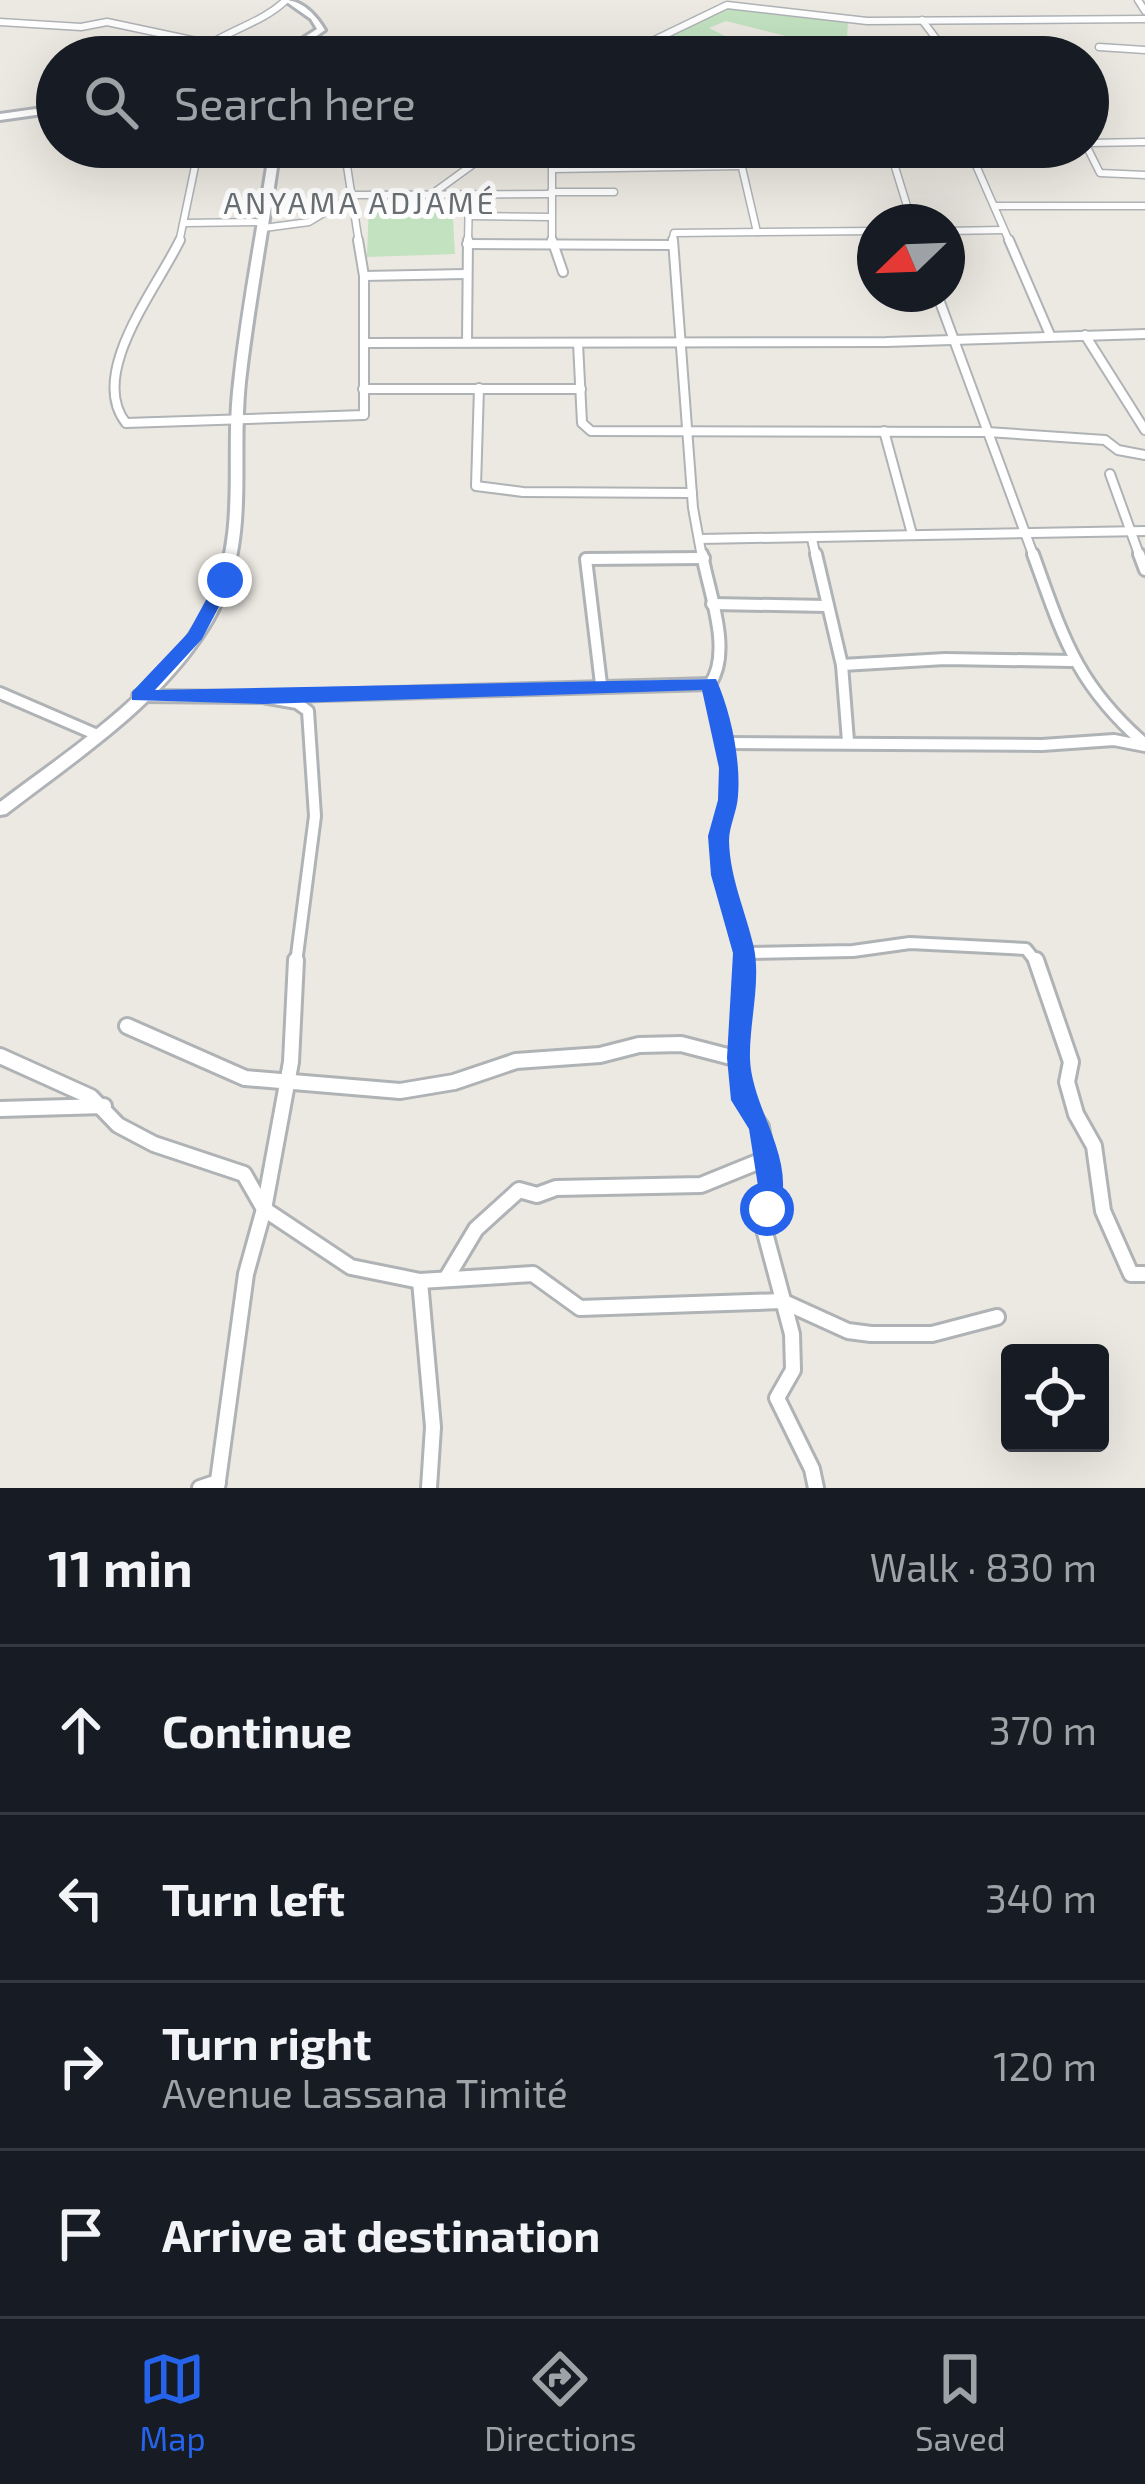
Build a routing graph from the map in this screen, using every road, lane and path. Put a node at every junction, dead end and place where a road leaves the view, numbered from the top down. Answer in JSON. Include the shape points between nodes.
{"nodes":[{"id":1,"x":287,"y":0,"type":"edge"},
{"id":2,"x":1138,"y":0,"type":"edge"},
{"id":3,"x":1145,"y":15,"type":"edge"},
{"id":4,"x":922,"y":20,"type":"junction"},
{"id":5,"x":0,"y":22,"type":"edge"},
{"id":6,"x":173,"y":36,"type":"edge"},
{"id":7,"x":222,"y":36,"type":"edge"},
{"id":8,"x":315,"y":36,"type":"edge"},
{"id":9,"x":663,"y":36,"type":"edge"},
{"id":10,"x":934,"y":36,"type":"edge"},
{"id":11,"x":1109,"y":48,"type":"edge"},
{"id":12,"x":1145,"y":50,"type":"edge"},
{"id":13,"x":36,"y":112,"type":"edge"},
{"id":14,"x":0,"y":117,"type":"edge"},
{"id":15,"x":1145,"y":142,"type":"edge"},
{"id":16,"x":1109,"y":144,"type":"edge"},
{"id":17,"x":195,"y":168,"type":"edge"},
{"id":18,"x":272,"y":168,"type":"edge"},
{"id":19,"x":348,"y":168,"type":"edge"},
{"id":20,"x":468,"y":168,"type":"edge"},
{"id":21,"x":580,"y":168,"type":"edge"},
{"id":22,"x":741,"y":168,"type":"edge"},
{"id":23,"x":895,"y":168,"type":"edge"},
{"id":24,"x":978,"y":168,"type":"edge"},
{"id":25,"x":1095,"y":168,"type":"edge"},
{"id":26,"x":553,"y":169,"type":"joint"},
{"id":27,"x":1145,"y":175,"type":"edge"},
{"id":28,"x":614,"y":192,"type":"dead end"},
{"id":29,"x":431,"y":194,"type":"junction"},
{"id":30,"x":470,"y":194,"type":"junction"},
{"id":31,"x":551,"y":194,"type":"junction"},
{"id":32,"x":354,"y":195,"type":"junction"},
{"id":33,"x":906,"y":204,"type":"edge"},
{"id":34,"x":996,"y":206,"type":"junction"},
{"id":35,"x":1145,"y":206,"type":"edge"},
{"id":36,"x":470,"y":216,"type":"junction"},
{"id":37,"x":550,"y":217,"type":"junction"},
{"id":38,"x":185,"y":223,"type":"junction"},
{"id":39,"x":264,"y":225,"type":"junction"},
{"id":40,"x":1003,"y":230,"type":"junction"},
{"id":41,"x":857,"y":231,"type":"edge"},
{"id":42,"x":965,"y":231,"type":"edge"},
{"id":43,"x":757,"y":232,"type":"junction"},
{"id":44,"x":552,"y":242,"type":"junction"},
{"id":45,"x":466,"y":244,"type":"junction"},
{"id":46,"x":672,"y":245,"type":"junction"},
{"id":47,"x":563,"y":272,"type":"dead end"},
{"id":48,"x":466,"y":274,"type":"junction"},
{"id":49,"x":364,"y":277,"type":"junction"},
{"id":50,"x":943,"y":312,"type":"edge"},
{"id":51,"x":1085,"y":334,"type":"junction"},
{"id":52,"x":1145,"y":334,"type":"edge"},
{"id":53,"x":1051,"y":335,"type":"junction"},
{"id":54,"x":953,"y":341,"type":"junction"},
{"id":55,"x":467,"y":342,"type":"junction"},
{"id":56,"x":367,"y":343,"type":"junction"},
{"id":57,"x":578,"y":343,"type":"junction"},
{"id":58,"x":678,"y":344,"type":"junction"},
{"id":59,"x":479,"y":388,"type":"junction"},
{"id":60,"x":363,"y":389,"type":"junction"},
{"id":61,"x":580,"y":389,"type":"junction"},
{"id":62,"x":236,"y":420,"type":"junction"},
{"id":63,"x":686,"y":430,"type":"junction"},
{"id":64,"x":1145,"y":430,"type":"edge"},
{"id":65,"x":884,"y":431,"type":"junction"},
{"id":66,"x":987,"y":432,"type":"junction"},
{"id":67,"x":1145,"y":455,"type":"edge"},
{"id":68,"x":1110,"y":474,"type":"dead end"},
{"id":69,"x":692,"y":493,"type":"junction"},
{"id":70,"x":1129,"y":531,"type":"junction"},
{"id":71,"x":1145,"y":531,"type":"edge"},
{"id":72,"x":912,"y":534,"type":"junction"},
{"id":73,"x":1028,"y":536,"type":"junction"},
{"id":74,"x":700,"y":539,"type":"junction"},
{"id":75,"x":812,"y":539,"type":"junction"},
{"id":76,"x":704,"y":557,"type":"junction"},
{"id":77,"x":1145,"y":570,"type":"edge"},
{"id":78,"x":712,"y":604,"type":"junction"},
{"id":79,"x":827,"y":606,"type":"junction"},
{"id":80,"x":1072,"y":661,"type":"junction"},
{"id":81,"x":842,"y":665,"type":"junction"},
{"id":82,"x":710,"y":684,"type":"junction"},
{"id":83,"x":601,"y":685,"type":"junction"},
{"id":84,"x":0,"y":693,"type":"edge"},
{"id":85,"x":138,"y":696,"type":"junction"},
{"id":86,"x":263,"y":698,"type":"junction"},
{"id":87,"x":95,"y":734,"type":"junction"},
{"id":88,"x":848,"y":741,"type":"junction"},
{"id":89,"x":724,"y":743,"type":"junction"},
{"id":90,"x":1145,"y":745,"type":"edge"},
{"id":91,"x":0,"y":809,"type":"edge"},
{"id":92,"x":744,"y":953,"type":"junction"},
{"id":93,"x":128,"y":1026,"type":"dead end"},
{"id":94,"x":0,"y":1056,"type":"edge"},
{"id":95,"x":739,"y":1058,"type":"junction"},
{"id":96,"x":289,"y":1080,"type":"junction"},
{"id":97,"x":104,"y":1106,"type":"junction"},
{"id":98,"x":0,"y":1109,"type":"edge"},
{"id":99,"x":765,"y":1159,"type":"junction"},
{"id":100,"x":264,"y":1209,"type":"junction"},
{"id":101,"x":1145,"y":1274,"type":"edge"},
{"id":102,"x":446,"y":1279,"type":"junction"},
{"id":103,"x":420,"y":1281,"type":"junction"},
{"id":104,"x":782,"y":1301,"type":"junction"},
{"id":105,"x":997,"y":1317,"type":"dead end"},
{"id":106,"x":217,"y":1485,"type":"edge"},
{"id":107,"x":200,"y":1488,"type":"edge"},
{"id":108,"x":429,"y":1488,"type":"edge"},
{"id":109,"x":816,"y":1488,"type":"edge"}],
"edges":[{"from":1,"to":7,"type":"street"},
{"from":1,"to":8,"type":"street","via":[[321,26]]},
{"from":2,"to":3,"type":"street"},
{"from":3,"to":4,"type":"street"},
{"from":4,"to":9,"type":"street","via":[[840,20],[727,5]]},
{"from":4,"to":10,"type":"street"},
{"from":5,"to":6,"type":"street","via":[[107,22]]},
{"from":11,"to":12,"type":"street"},
{"from":13,"to":14,"type":"street"},
{"from":15,"to":16,"type":"street"},
{"from":17,"to":38,"type":"street"},
{"from":18,"to":39,"type":"street"},
{"from":19,"to":32,"type":"street"},
{"from":20,"to":29,"type":"street"},
{"from":21,"to":26,"type":"street"},
{"from":22,"to":43,"type":"street"},
{"from":23,"to":33,"type":"street"},
{"from":24,"to":34,"type":"street"},
{"from":25,"to":27,"type":"street"},
{"from":26,"to":31,"type":"street"},
{"from":28,"to":31,"type":"street"},
{"from":29,"to":30,"type":"street"},
{"from":29,"to":32,"type":"street"},
{"from":30,"to":31,"type":"street"},
{"from":30,"to":36,"type":"street"},
{"from":31,"to":37,"type":"street"},
{"from":32,"to":39,"type":"street","via":[[309,223]]},
{"from":32,"to":49,"type":"street"},
{"from":34,"to":35,"type":"street"},
{"from":34,"to":40,"type":"street"},
{"from":36,"to":37,"type":"street"},
{"from":36,"to":45,"type":"street"},
{"from":37,"to":44,"type":"street"},
{"from":38,"to":39,"type":"street"},
{"from":38,"to":62,"type":"street","via":[[110,376],[110,404],[126,423]]},
{"from":39,"to":62,"type":"street"},
{"from":40,"to":42,"type":"street"},
{"from":40,"to":53,"type":"street"},
{"from":41,"to":43,"type":"street"},
{"from":43,"to":46,"type":"street","via":[[674,232]]},
{"from":44,"to":45,"type":"street"},
{"from":44,"to":46,"type":"street"},
{"from":44,"to":47,"type":"street"},
{"from":45,"to":48,"type":"street"},
{"from":46,"to":58,"type":"street"},
{"from":48,"to":49,"type":"street"},
{"from":48,"to":55,"type":"street"},
{"from":49,"to":56,"type":"street"},
{"from":50,"to":54,"type":"street"},
{"from":51,"to":52,"type":"street"},
{"from":51,"to":53,"type":"street"},
{"from":51,"to":64,"type":"street"},
{"from":53,"to":54,"type":"street"},
{"from":54,"to":58,"type":"street"},
{"from":54,"to":66,"type":"street"},
{"from":55,"to":56,"type":"street"},
{"from":55,"to":57,"type":"street"},
{"from":56,"to":60,"type":"street"},
{"from":57,"to":58,"type":"street"},
{"from":57,"to":61,"type":"street"},
{"from":58,"to":63,"type":"street"},
{"from":59,"to":60,"type":"street"},
{"from":59,"to":61,"type":"street"},
{"from":59,"to":69,"type":"street","via":[[476,486]]},
{"from":60,"to":62,"type":"street","via":[[364,415]]},
{"from":61,"to":63,"type":"street","via":[[582,423],[591,431]]},
{"from":62,"to":85,"type":"street","via":[[240,514],[225,580],[195,635]]},
{"from":63,"to":65,"type":"street"},
{"from":63,"to":69,"type":"street"},
{"from":65,"to":66,"type":"street"},
{"from":65,"to":72,"type":"street"},
{"from":66,"to":67,"type":"street","via":[[1106,440]]},
{"from":66,"to":73,"type":"street"},
{"from":68,"to":70,"type":"street"},
{"from":69,"to":74,"type":"street"},
{"from":70,"to":71,"type":"street"},
{"from":70,"to":73,"type":"street"},
{"from":70,"to":77,"type":"street"},
{"from":72,"to":73,"type":"street"},
{"from":72,"to":75,"type":"street"},
{"from":73,"to":80,"type":"street"},
{"from":74,"to":75,"type":"street"},
{"from":74,"to":76,"type":"street"},
{"from":75,"to":79,"type":"street"},
{"from":76,"to":78,"type":"street"},
{"from":76,"to":83,"type":"street","via":[[586,560]]},
{"from":78,"to":79,"type":"street"},
{"from":78,"to":82,"type":"street","via":[[720,664]]},
{"from":79,"to":81,"type":"street"},
{"from":80,"to":81,"type":"street"},
{"from":80,"to":90,"type":"street","via":[[1097,700]]},
{"from":81,"to":88,"type":"street"},
{"from":82,"to":83,"type":"street"},
{"from":82,"to":89,"type":"street"},
{"from":83,"to":86,"type":"street"},
{"from":84,"to":87,"type":"street"},
{"from":85,"to":86,"type":"street"},
{"from":85,"to":87,"type":"street"},
{"from":86,"to":96,"type":"street","via":[[308,711],[313,768]]},
{"from":87,"to":91,"type":"street"},
{"from":88,"to":89,"type":"street"},
{"from":88,"to":90,"type":"street"},
{"from":89,"to":92,"type":"street","via":[[730,785],[718,836],[721,875]]},
{"from":92,"to":95,"type":"street"},
{"from":92,"to":101,"type":"street","via":[[910,943],[1026,949],[1070,1061],[1066,1082],[1094,1146],[1103,1211],[1131,1274]]},
{"from":93,"to":96,"type":"street","via":[[245,1078]]},
{"from":94,"to":97,"type":"street"},
{"from":95,"to":96,"type":"street","via":[[682,1044],[639,1045],[516,1061],[400,1090]]},
{"from":95,"to":99,"type":"street","via":[[742,1100],[761,1126]]},
{"from":96,"to":100,"type":"street"},
{"from":97,"to":98,"type":"street"},
{"from":97,"to":100,"type":"street","via":[[140,1137],[244,1174]]},
{"from":99,"to":102,"type":"street","via":[[701,1185],[519,1190],[475,1227]]},
{"from":99,"to":104,"type":"street","via":[[771,1186],[764,1229]]},
{"from":100,"to":103,"type":"street","via":[[351,1268]]},
{"from":100,"to":106,"type":"street","via":[[246,1274]]},
{"from":102,"to":103,"type":"street"},
{"from":102,"to":104,"type":"street","via":[[532,1274],[580,1308]]},
{"from":103,"to":108,"type":"street","via":[[432,1406]]},
{"from":104,"to":105,"type":"street","via":[[871,1334],[932,1334]]},
{"from":104,"to":109,"type":"street","via":[[793,1370],[777,1398]]},
{"from":106,"to":107,"type":"street"}]}
